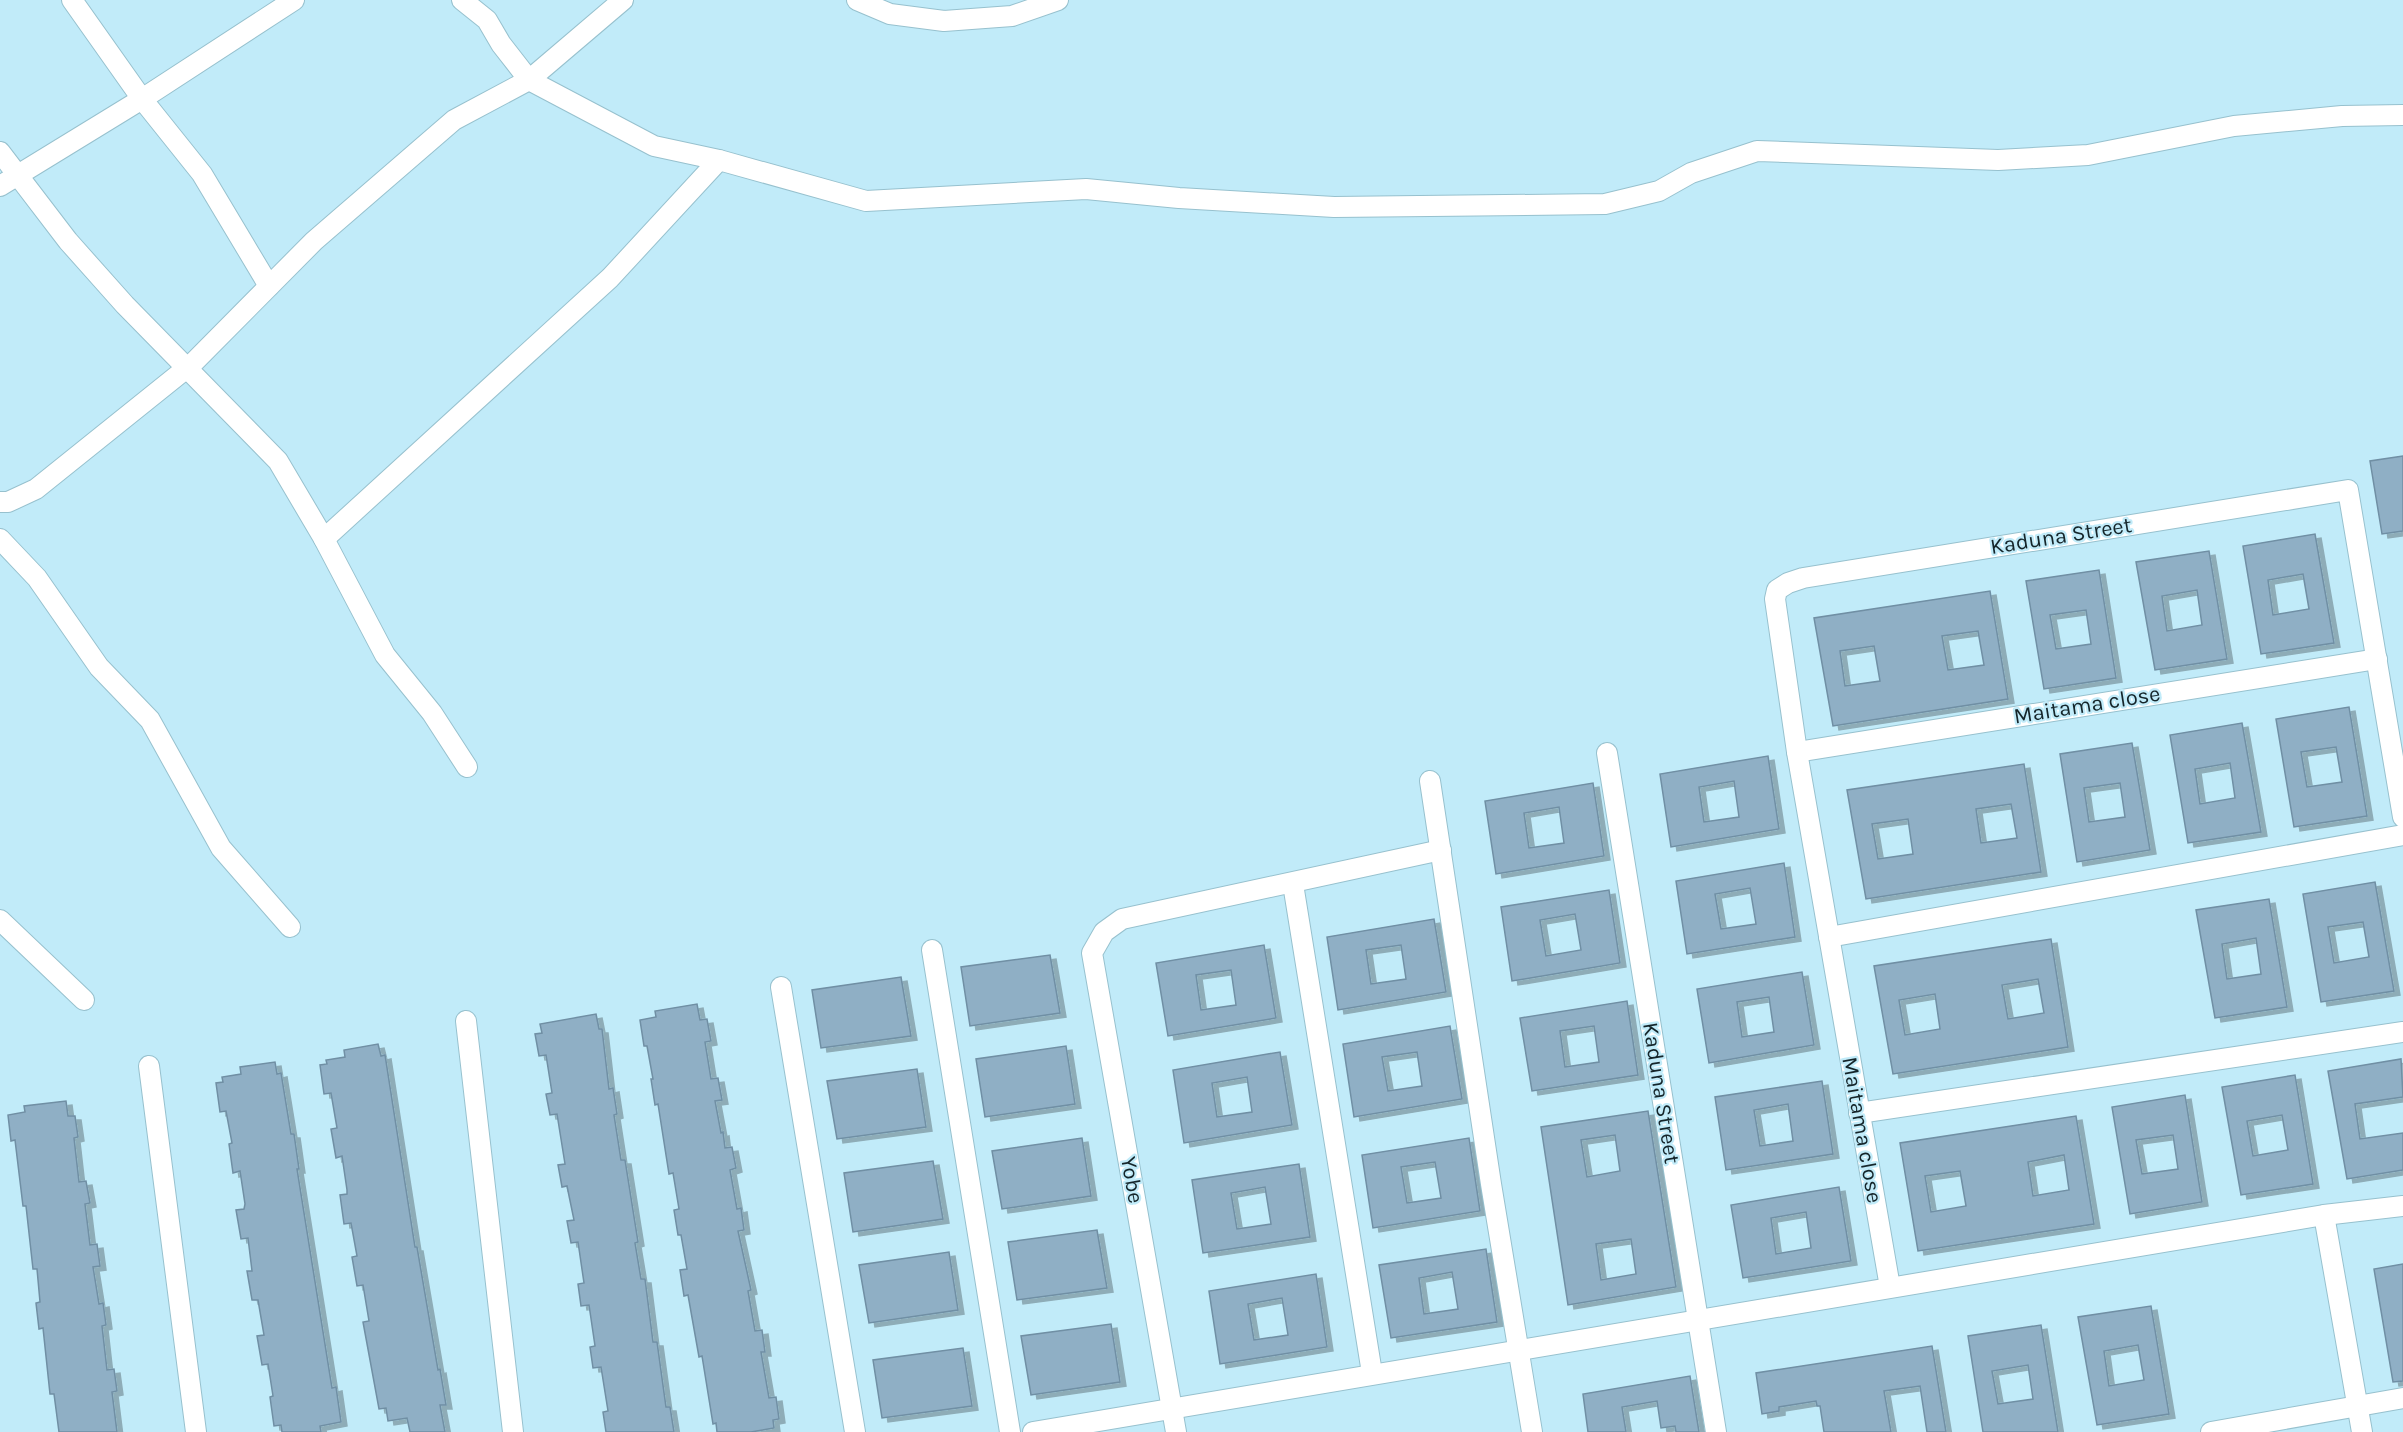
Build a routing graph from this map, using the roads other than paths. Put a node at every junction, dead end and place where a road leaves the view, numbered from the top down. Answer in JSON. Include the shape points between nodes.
{"nodes":[{"id":1,"x":72,"y":0,"type":"edge"},
{"id":2,"x":294,"y":0,"type":"edge"},
{"id":3,"x":462,"y":0,"type":"edge"},
{"id":4,"x":623,"y":0,"type":"edge"},
{"id":5,"x":856,"y":0,"type":"edge"},
{"id":6,"x":1058,"y":0,"type":"edge"},
{"id":7,"x":529,"y":80,"type":"junction"},
{"id":8,"x":142,"y":99,"type":"junction"},
{"id":9,"x":2403,"y":115,"type":"edge"},
{"id":10,"x":0,"y":152,"type":"edge"},
{"id":11,"x":719,"y":160,"type":"junction"},
{"id":12,"x":18,"y":174,"type":"junction"},
{"id":13,"x":0,"y":186,"type":"edge"},
{"id":14,"x":269,"y":286,"type":"junction"},
{"id":15,"x":185,"y":369,"type":"junction"},
{"id":16,"x":0,"y":502,"type":"edge"},
{"id":17,"x":0,"y":539,"type":"edge"},
{"id":18,"x":324,"y":539,"type":"junction"},
{"id":19,"x":1777,"y":590,"type":"joint"},
{"id":20,"x":2377,"y":659,"type":"junction"},
{"id":21,"x":1797,"y":752,"type":"junction"},
{"id":22,"x":1607,"y":753,"type":"dead end"},
{"id":23,"x":467,"y":767,"type":"dead end"},
{"id":24,"x":1430,"y":781,"type":"dead end"},
{"id":25,"x":2403,"y":817,"type":"edge"},
{"id":26,"x":2403,"y":836,"type":"edge"},
{"id":27,"x":1441,"y":850,"type":"junction"},
{"id":28,"x":1293,"y":884,"type":"junction"},
{"id":29,"x":0,"y":920,"type":"edge"},
{"id":30,"x":290,"y":927,"type":"dead end"},
{"id":31,"x":1829,"y":938,"type":"junction"},
{"id":32,"x":932,"y":950,"type":"dead end"},
{"id":33,"x":781,"y":987,"type":"dead end"},
{"id":34,"x":84,"y":1000,"type":"dead end"},
{"id":35,"x":466,"y":1021,"type":"dead end"},
{"id":36,"x":2403,"y":1032,"type":"edge"},
{"id":37,"x":149,"y":1066,"type":"dead end"},
{"id":38,"x":1859,"y":1113,"type":"junction"},
{"id":39,"x":2403,"y":1206,"type":"edge"},
{"id":40,"x":2324,"y":1215,"type":"junction"},
{"id":41,"x":1890,"y":1287,"type":"junction"},
{"id":42,"x":1696,"y":1319,"type":"junction"},
{"id":43,"x":1517,"y":1349,"type":"junction"},
{"id":44,"x":1372,"y":1373,"type":"junction"},
{"id":45,"x":2403,"y":1398,"type":"edge"},
{"id":46,"x":2357,"y":1406,"type":"junction"},
{"id":47,"x":1173,"y":1409,"type":"junction"},
{"id":48,"x":196,"y":1432,"type":"edge"},
{"id":49,"x":513,"y":1432,"type":"edge"},
{"id":50,"x":855,"y":1432,"type":"edge"},
{"id":51,"x":1010,"y":1432,"type":"edge"},
{"id":52,"x":1033,"y":1432,"type":"edge"},
{"id":53,"x":1176,"y":1432,"type":"edge"},
{"id":54,"x":1532,"y":1432,"type":"edge"},
{"id":55,"x":1716,"y":1432,"type":"edge"},
{"id":56,"x":2211,"y":1432,"type":"edge"},
{"id":57,"x":2362,"y":1432,"type":"edge"}],
"edges":[{"from":1,"to":8,"type":"street"},
{"from":2,"to":8,"type":"street"},
{"from":3,"to":7,"type":"street","via":[[487,20]]},
{"from":4,"to":7,"type":"street"},
{"from":5,"to":6,"type":"street","via":[[890,14],[944,21],[1012,15]]},
{"from":7,"to":11,"type":"street","via":[[654,146]]},
{"from":7,"to":14,"type":"street","via":[[454,120],[314,241]]},
{"from":8,"to":12,"type":"street"},
{"from":8,"to":14,"type":"street","via":[[202,174]]},
{"from":9,"to":11,"type":"street","via":[[2234,126],[2088,155],[1998,160],[1757,152],[1691,173],[1659,191],[1605,204],[1334,207],[1086,189],[866,201]]},
{"from":10,"to":12,"type":"street"},
{"from":11,"to":18,"type":"street","via":[[610,278]]},
{"from":12,"to":13,"type":"street"},
{"from":12,"to":15,"type":"street","via":[[68,242]]},
{"from":14,"to":15,"type":"street"},
{"from":15,"to":16,"type":"street","via":[[36,489]]},
{"from":15,"to":18,"type":"street","via":[[278,461]]},
{"from":17,"to":30,"type":"street","via":[[37,578],[99,667],[150,720],[221,848]]},
{"from":18,"to":23,"type":"street","via":[[386,656],[432,713]]},
{"from":19,"to":20,"type":"street","name":"Kaduna Street","via":[[1803,578],[2348,490]]},
{"from":19,"to":21,"type":"street","name":"Maitama close","via":[[1775,599]]},
{"from":20,"to":21,"type":"street","name":"Maitama close"},
{"from":20,"to":25,"type":"street"},
{"from":21,"to":31,"type":"street","name":"Maitama close"},
{"from":22,"to":42,"type":"street","name":"Kaduna Street"},
{"from":24,"to":27,"type":"street"},
{"from":26,"to":31,"type":"street"},
{"from":27,"to":28,"type":"street"},
{"from":27,"to":43,"type":"street"},
{"from":28,"to":44,"type":"street"},
{"from":28,"to":47,"type":"street","name":"Yobe","via":[[1122,919],[1104,932],[1092,953]]},
{"from":29,"to":34,"type":"street"},
{"from":31,"to":38,"type":"street","name":"Maitama close"},
{"from":32,"to":51,"type":"street"},
{"from":33,"to":50,"type":"street"},
{"from":35,"to":49,"type":"street"},
{"from":36,"to":38,"type":"street"},
{"from":37,"to":48,"type":"street"},
{"from":38,"to":41,"type":"street","name":"Maitama close"},
{"from":39,"to":40,"type":"street"},
{"from":40,"to":41,"type":"street"},
{"from":40,"to":46,"type":"street"},
{"from":41,"to":42,"type":"street"},
{"from":42,"to":43,"type":"street"},
{"from":42,"to":55,"type":"street","name":"Kaduna Street"},
{"from":43,"to":44,"type":"street"},
{"from":43,"to":54,"type":"street"},
{"from":44,"to":47,"type":"street"},
{"from":45,"to":46,"type":"street"},
{"from":46,"to":56,"type":"street"},
{"from":46,"to":57,"type":"street"},
{"from":47,"to":52,"type":"street"},
{"from":47,"to":53,"type":"street","name":"Yobe"}]}
